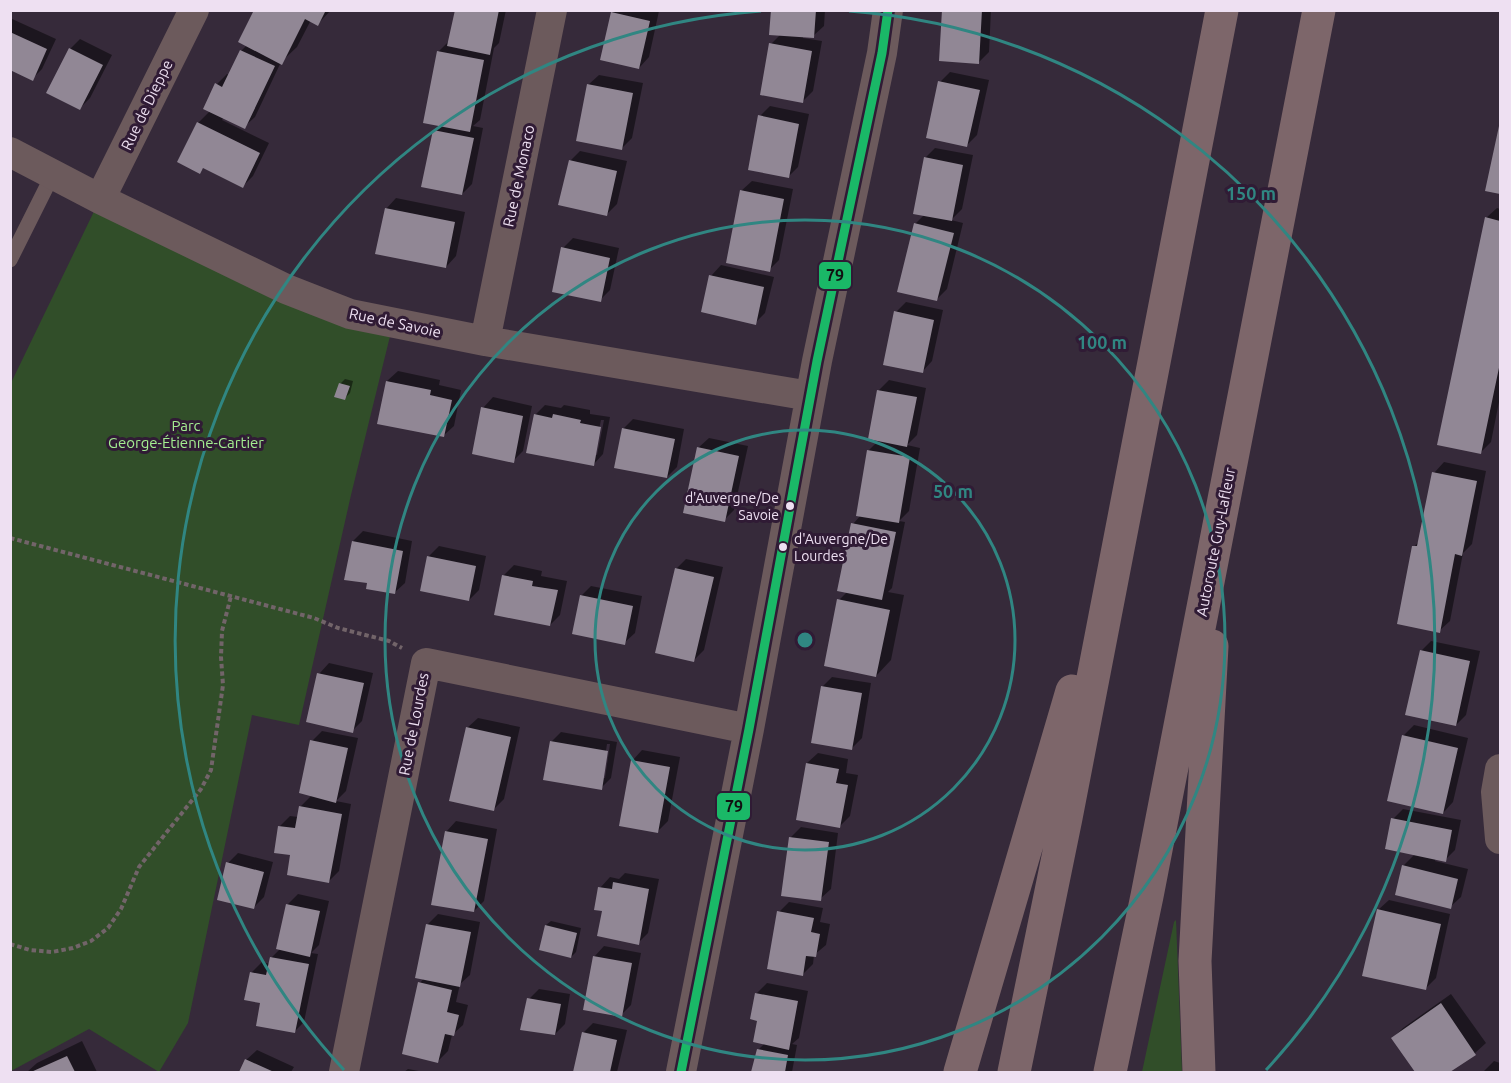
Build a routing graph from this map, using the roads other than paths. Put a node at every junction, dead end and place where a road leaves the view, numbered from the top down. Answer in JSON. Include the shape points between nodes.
{"nodes":[{"id":1,"x":194,"y":10,"type":"edge"},
{"id":2,"x":552,"y":10,"type":"edge"},
{"id":3,"x":888,"y":10,"type":"edge"},
{"id":4,"x":1222,"y":10,"type":"edge"},
{"id":5,"x":1319,"y":10,"type":"edge"},
{"id":6,"x":10,"y":152,"type":"edge"},
{"id":7,"x":53,"y":174,"type":"junction"},
{"id":8,"x":100,"y":199,"type":"junction"},
{"id":9,"x":10,"y":260,"type":"edge"},
{"id":10,"x":485,"y":340,"type":"junction"},
{"id":11,"x":810,"y":396,"type":"junction"},
{"id":12,"x":1128,"y":500,"type":"junction"},
{"id":13,"x":1220,"y":521,"type":"junction"},
{"id":14,"x":749,"y":729,"type":"junction"},
{"id":15,"x":1500,"y":769,"type":"edge"},
{"id":16,"x":1500,"y":839,"type":"edge"},
{"id":17,"x":344,"y":1072,"type":"edge"},
{"id":18,"x":681,"y":1072,"type":"edge"},
{"id":19,"x":960,"y":1072,"type":"edge"},
{"id":20,"x":1014,"y":1072,"type":"edge"},
{"id":21,"x":1110,"y":1072,"type":"edge"},
{"id":22,"x":1199,"y":1072,"type":"edge"}],
"edges":[{"from":1,"to":8,"type":"street","name":"Rue de Dieppe"},
{"from":2,"to":10,"type":"street","name":"Rue de Monaco"},
{"from":3,"to":11,"type":"street"},
{"from":4,"to":12,"type":"highway"},
{"from":5,"to":13,"type":"highway","name":"Autoroute Guy-Lafleur"},
{"from":6,"to":7,"type":"street","name":"Rue de Savoie"},
{"from":7,"to":8,"type":"street","name":"Rue de Savoie"},
{"from":7,"to":9,"type":"lane"},
{"from":8,"to":10,"type":"street","name":"Rue de Savoie","via":[[286,289],[350,314]]},
{"from":10,"to":11,"type":"street","name":"Rue de Savoie"},
{"from":11,"to":14,"type":"street"},
{"from":12,"to":19,"type":"highway"},
{"from":12,"to":20,"type":"highway"},
{"from":13,"to":21,"type":"highway","name":"Autoroute Guy-Lafleur"},
{"from":13,"to":22,"type":"highway","via":[[1195,961]]},
{"from":14,"to":17,"type":"street","name":"Rue de Lourdes","via":[[426,663]]},
{"from":14,"to":18,"type":"street"},
{"from":15,"to":16,"type":"street","via":[[1496,792]]}]}
